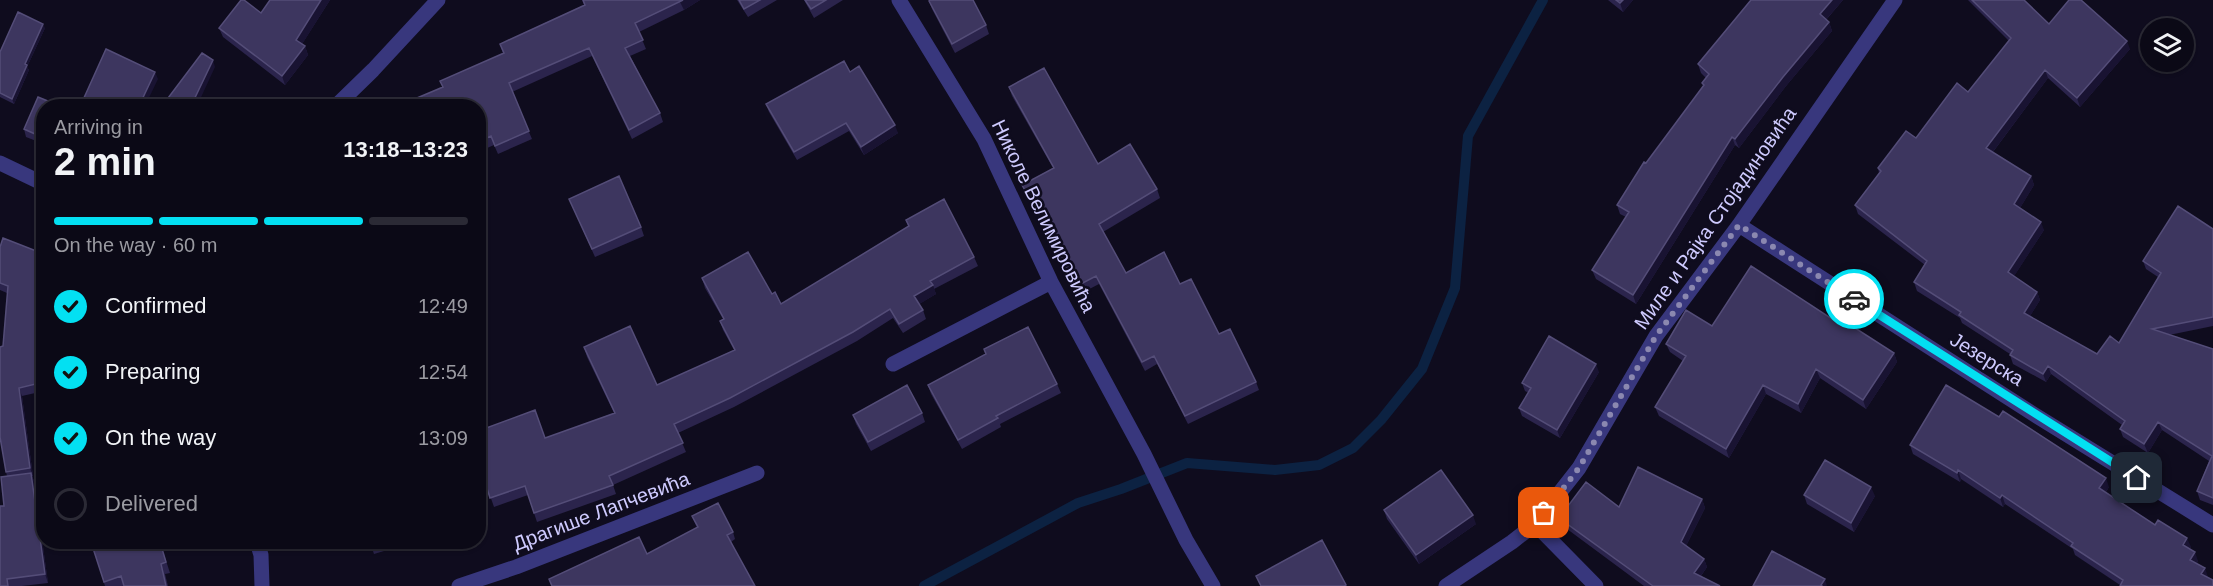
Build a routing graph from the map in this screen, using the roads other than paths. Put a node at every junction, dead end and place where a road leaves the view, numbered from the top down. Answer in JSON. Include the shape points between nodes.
{"nodes":[{"id":1,"x":438,"y":0,"type":"edge"},
{"id":2,"x":899,"y":0,"type":"edge"},
{"id":3,"x":1895,"y":0,"type":"edge"},
{"id":4,"x":343,"y":99,"type":"edge"},
{"id":5,"x":0,"y":163,"type":"edge"},
{"id":6,"x":36,"y":180,"type":"edge"},
{"id":7,"x":1739,"y":225,"type":"junction"},
{"id":8,"x":1051,"y":282,"type":"junction"},
{"id":9,"x":893,"y":364,"type":"dead end"},
{"id":10,"x":757,"y":473,"type":"dead end"},
{"id":11,"x":1535,"y":524,"type":"junction"},
{"id":12,"x":2213,"y":525,"type":"edge"},
{"id":13,"x":259,"y":549,"type":"edge"},
{"id":14,"x":262,"y":586,"type":"edge"},
{"id":15,"x":459,"y":586,"type":"edge"},
{"id":16,"x":1213,"y":586,"type":"edge"},
{"id":17,"x":1446,"y":586,"type":"edge"},
{"id":18,"x":1596,"y":586,"type":"edge"}],
"edges":[{"from":1,"to":4,"type":"street"},
{"from":2,"to":8,"type":"street","name":"Николе Велимировића","via":[[984,139]]},
{"from":3,"to":7,"type":"street","name":"Миле и Рајка Стојадиновића"},
{"from":5,"to":6,"type":"street"},
{"from":7,"to":11,"type":"street","name":"Миле и Рајка Стојадиновића","via":[[1656,336],[1579,468]]},
{"from":7,"to":12,"type":"street","name":"Језерска"},
{"from":8,"to":9,"type":"street"},
{"from":8,"to":16,"type":"street","name":"Николе Велимировића"},
{"from":10,"to":15,"type":"street","name":"Драгише Лапчевића"},
{"from":11,"to":17,"type":"street","name":"Миле и Рајка Стојадиновића"},
{"from":11,"to":18,"type":"street"},
{"from":13,"to":14,"type":"street"}]}
